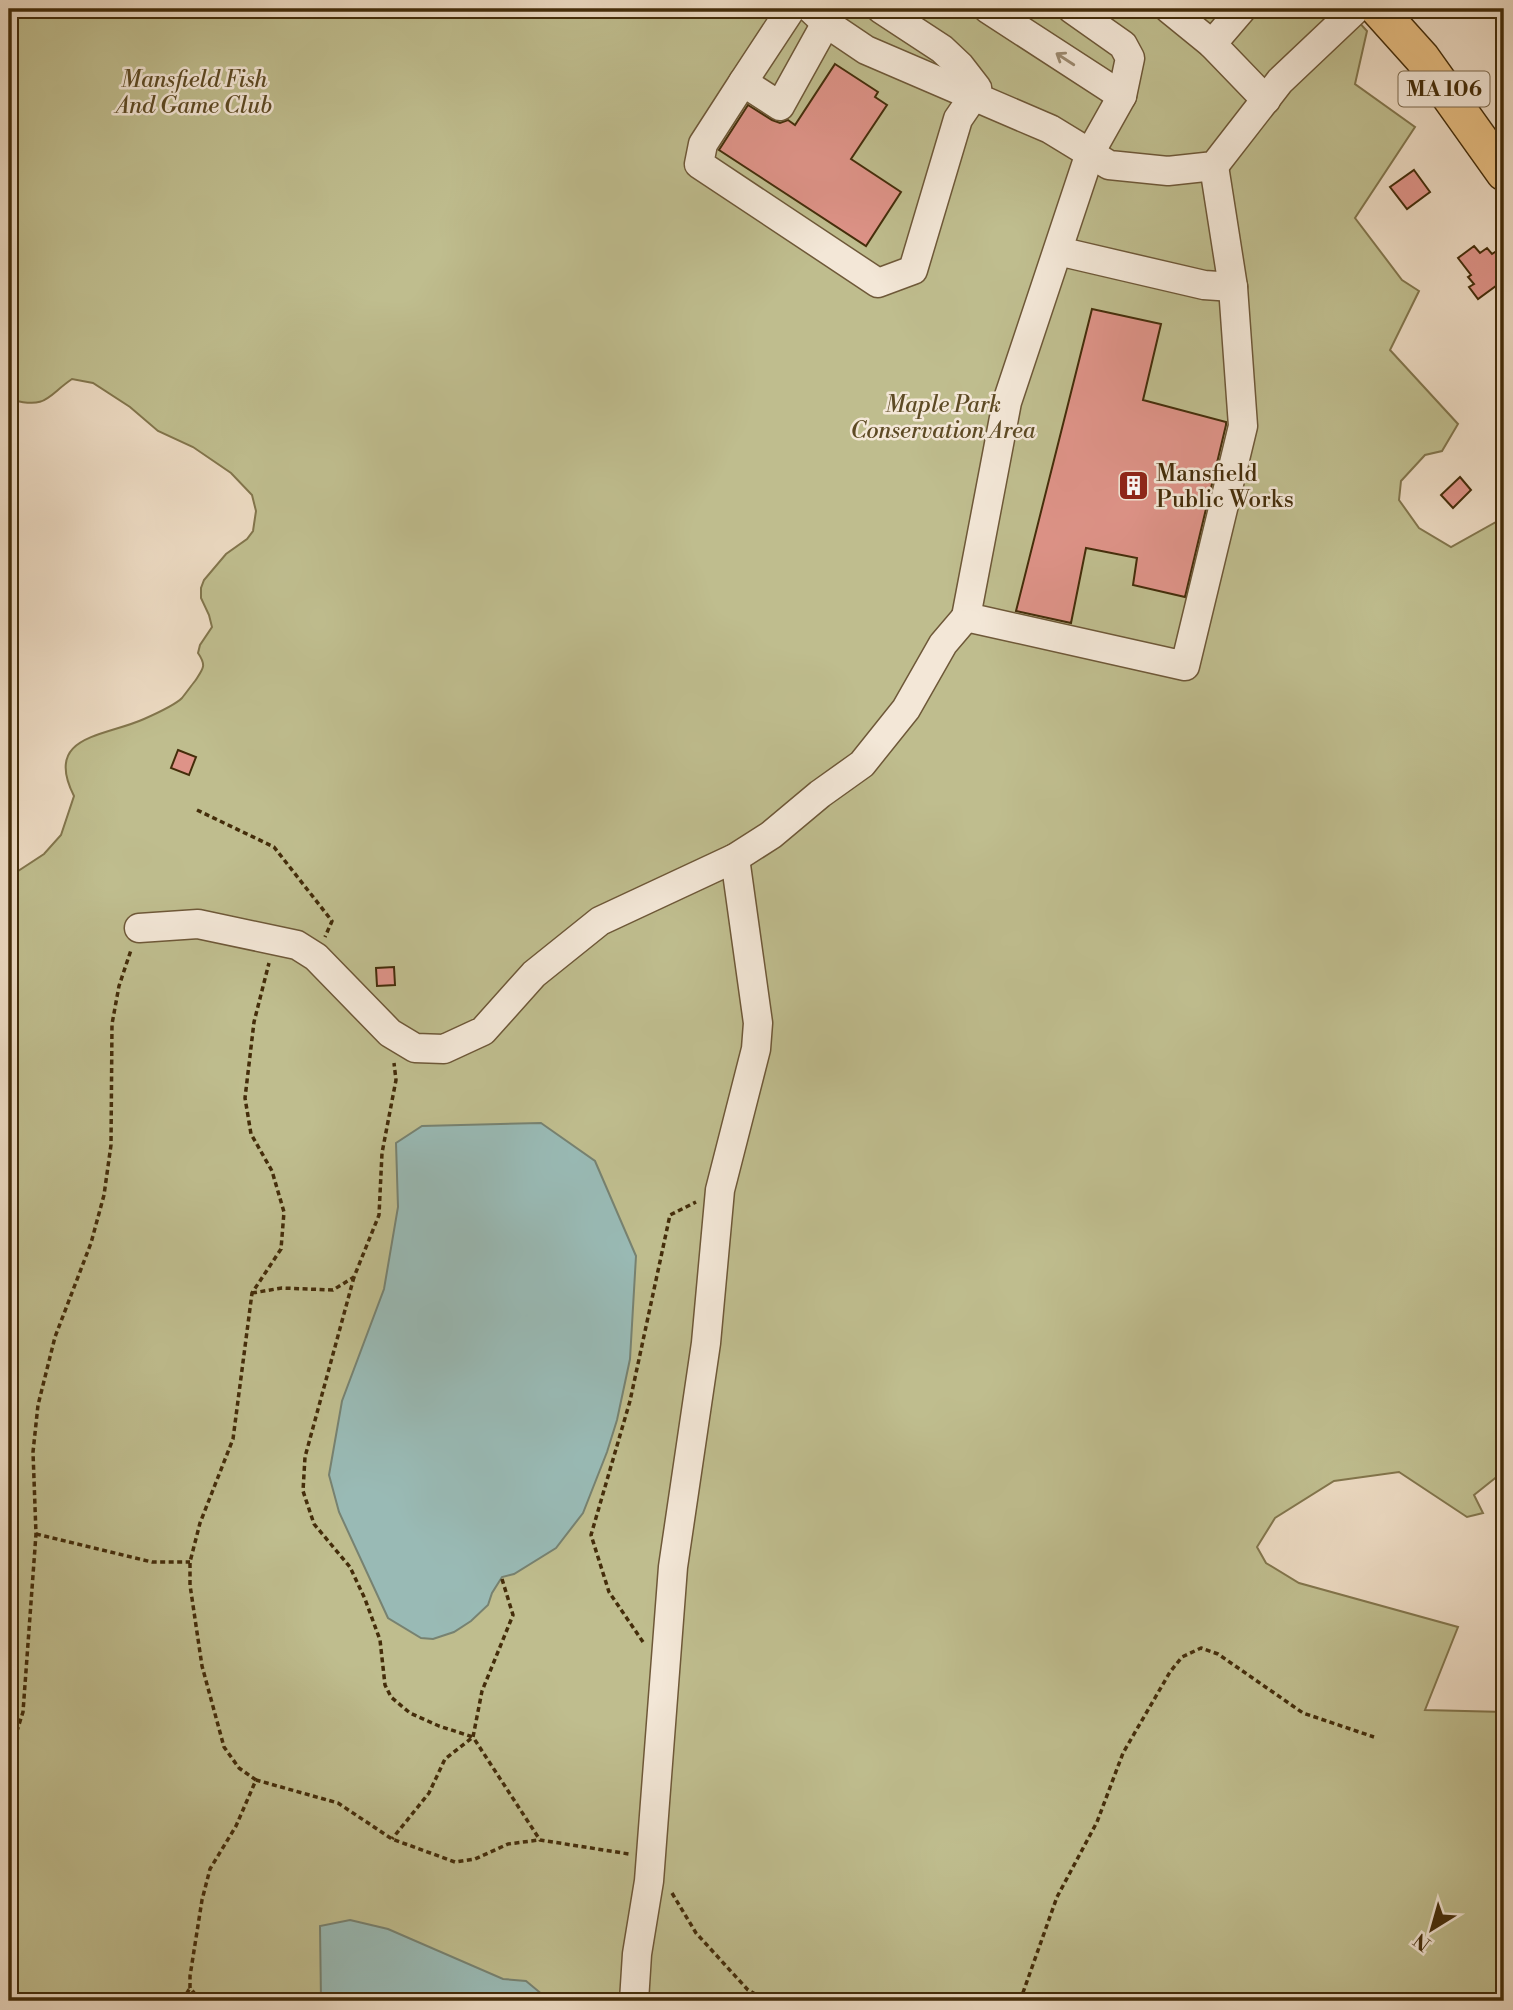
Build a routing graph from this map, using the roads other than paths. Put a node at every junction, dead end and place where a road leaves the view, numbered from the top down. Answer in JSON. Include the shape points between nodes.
{"nodes":[{"id":1,"x":791,"y":9,"type":"edge"},
{"id":2,"x":881,"y":9,"type":"edge"},
{"id":3,"x":988,"y":9,"type":"edge"},
{"id":4,"x":1072,"y":9,"type":"edge"},
{"id":5,"x":1169,"y":9,"type":"edge"},
{"id":6,"x":1241,"y":9,"type":"edge"},
{"id":7,"x":1356,"y":9,"type":"edge"},
{"id":8,"x":1378,"y":9,"type":"edge"},
{"id":9,"x":818,"y":16,"type":"edge"},
{"id":10,"x":1212,"y":44,"type":"junction"},
{"id":11,"x":743,"y":82,"type":"junction"},
{"id":12,"x":1122,"y":96,"type":"junction"},
{"id":13,"x":973,"y":97,"type":"junction"},
{"id":14,"x":1266,"y":100,"type":"junction"},
{"id":15,"x":1090,"y":153,"type":"junction"},
{"id":16,"x":1214,"y":166,"type":"junction"},
{"id":17,"x":1504,"y":173,"type":"edge"},
{"id":18,"x":1058,"y":251,"type":"junction"},
{"id":19,"x":1233,"y":286,"type":"junction"},
{"id":20,"x":966,"y":617,"type":"junction"},
{"id":21,"x":735,"y":858,"type":"junction"},
{"id":22,"x":139,"y":928,"type":"road end"},
{"id":23,"x":634,"y":2001,"type":"edge"}],
"edges":[{"from":1,"to":11,"type":"lane"},
{"from":2,"to":13,"type":"lane","via":[[960,66],[977,88]]},
{"from":12,"to":3,"type":"lane","one_way":true},
{"from":4,"to":12,"type":"lane","via":[[1123,45],[1130,58]]},
{"from":5,"to":10,"type":"lane"},
{"from":6,"to":10,"type":"lane"},
{"from":7,"to":14,"type":"lane"},
{"from":8,"to":17,"type":"main road","number":"MA 106","via":[[1422,58]]},
{"from":9,"to":11,"type":"lane","via":[[780,106]]},
{"from":9,"to":13,"type":"lane","via":[[866,50]]},
{"from":10,"to":14,"type":"lane"},
{"from":11,"to":13,"type":"lane","via":[[702,144],[699,164],[878,282],[913,270],[958,120]]},
{"from":12,"to":15,"type":"lane"},
{"from":13,"to":15,"type":"lane","via":[[1050,129]]},
{"from":14,"to":16,"type":"lane"},
{"from":15,"to":16,"type":"lane","via":[[1110,165],[1168,171]]},
{"from":15,"to":18,"type":"lane"},
{"from":16,"to":19,"type":"lane"},
{"from":18,"to":19,"type":"lane","via":[[1204,285]]},
{"from":18,"to":20,"type":"lane","via":[[1007,402]]},
{"from":19,"to":20,"type":"lane","via":[[1243,426],[1185,666]]},
{"from":20,"to":21,"type":"lane","via":[[943,644],[906,709],[862,764]]},
{"from":21,"to":22,"type":"lane","via":[[600,920],[534,974],[483,1031],[444,1049],[415,1048],[390,1033],[317,957],[297,945],[198,924]]},
{"from":21,"to":23,"type":"lane","via":[[758,1023],[756,1049],[720,1190],[706,1343],[673,1567],[649,1881]]}]}
